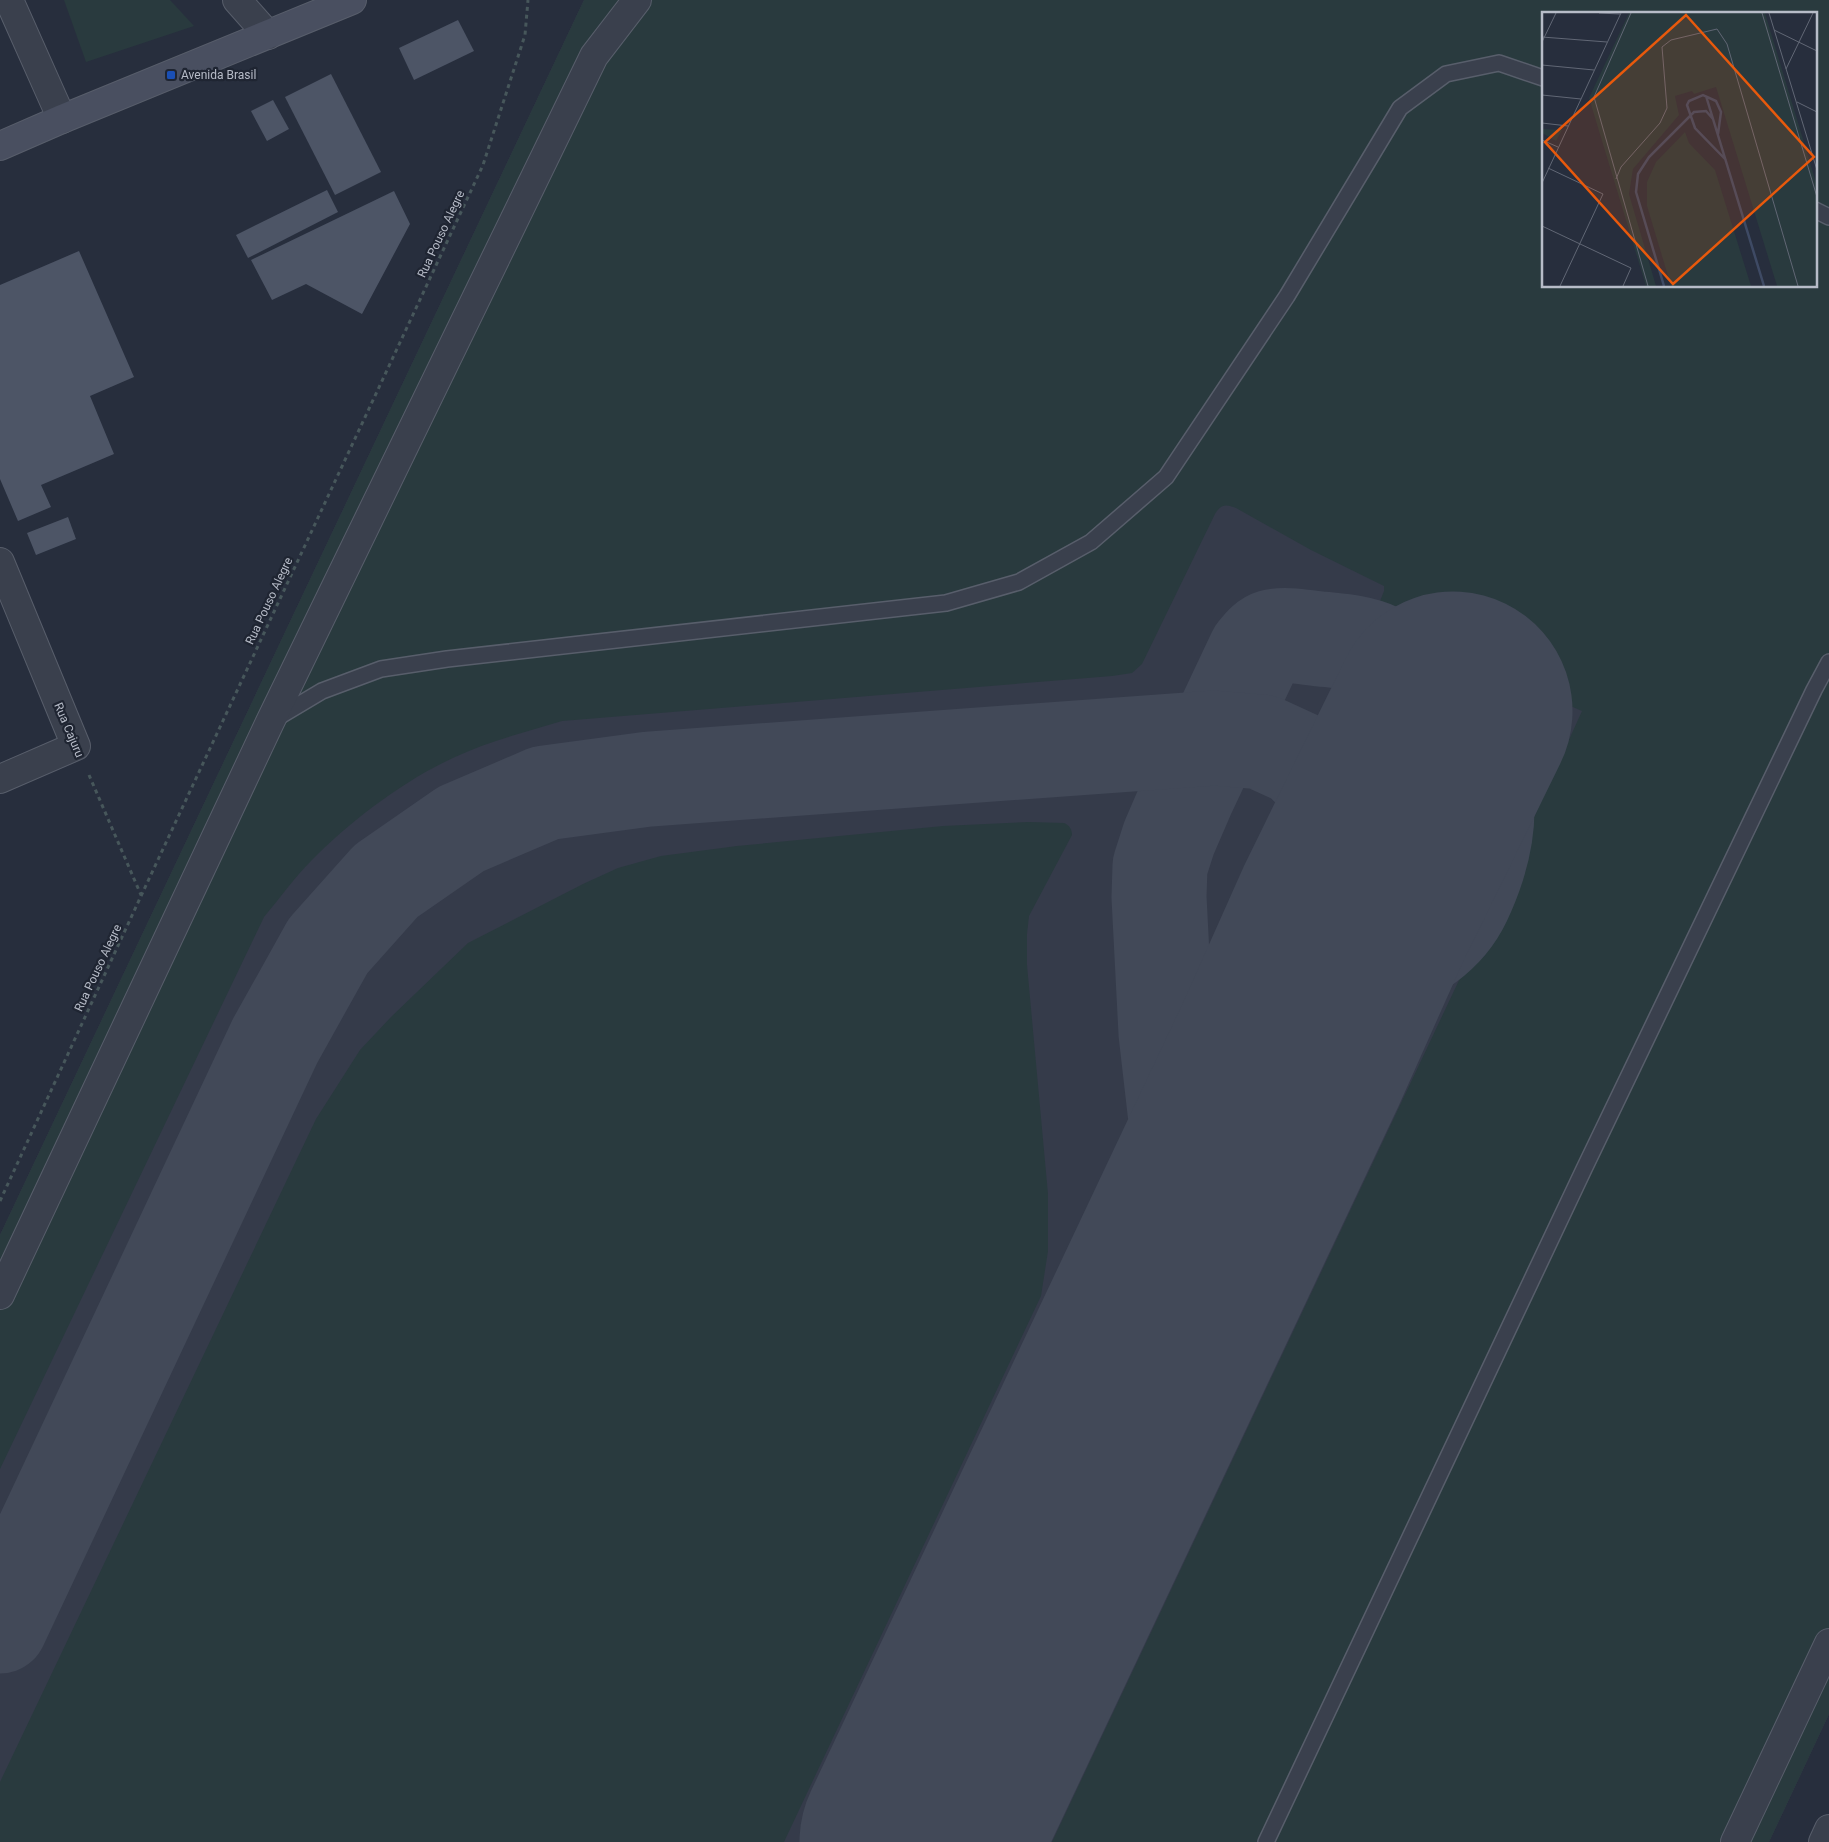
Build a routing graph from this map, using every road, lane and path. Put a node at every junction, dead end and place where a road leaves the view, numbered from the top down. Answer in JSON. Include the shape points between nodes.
{"nodes":[{"id":1,"x":8,"y":0,"type":"edge"},
{"id":2,"x":237,"y":0,"type":"edge"},
{"id":3,"x":352,"y":0,"type":"edge"},
{"id":4,"x":528,"y":0,"type":"edge"},
{"id":5,"x":637,"y":0,"type":"edge"},
{"id":6,"x":268,"y":35,"type":"junction"},
{"id":7,"x":1542,"y":78,"type":"edge"},
{"id":8,"x":62,"y":119,"type":"junction"},
{"id":9,"x":0,"y":146,"type":"edge"},
{"id":10,"x":1816,"y":210,"type":"edge"},
{"id":11,"x":1829,"y":217,"type":"edge"},
{"id":12,"x":0,"y":562,"type":"edge"},
{"id":13,"x":1829,"y":662,"type":"edge"},
{"id":14,"x":270,"y":722,"type":"junction"},
{"id":15,"x":76,"y":746,"type":"junction"},
{"id":16,"x":0,"y":779,"type":"edge"},
{"id":17,"x":141,"y":896,"type":"junction"},
{"id":18,"x":0,"y":1201,"type":"edge"},
{"id":19,"x":0,"y":1295,"type":"edge"},
{"id":20,"x":1829,"y":1643,"type":"edge"},
{"id":21,"x":1829,"y":1830,"type":"edge"},
{"id":22,"x":1266,"y":1842,"type":"edge"},
{"id":23,"x":1735,"y":1842,"type":"edge"},
{"id":24,"x":1823,"y":1842,"type":"edge"}],
"edges":[{"from":1,"to":8,"type":"street"},
{"from":2,"to":6,"type":"street"},
{"from":3,"to":6,"type":"main road"},
{"from":4,"to":17,"type":"path","name":"Rua Pouso Alegre","via":[[525,36],[483,165]]},
{"from":5,"to":14,"type":"street","via":[[594,56]]},
{"from":6,"to":8,"type":"main road"},
{"from":7,"to":14,"type":"lane","via":[[1499,63],[1446,74],[1400,108],[1287,296],[1166,477],[1091,542],[1019,582],[946,603],[381,669],[322,691]]},
{"from":8,"to":9,"type":"main road"},
{"from":10,"to":11,"type":"lane"},
{"from":12,"to":15,"type":"street","name":"Rua Cajuru"},
{"from":13,"to":22,"type":"lane","via":[[1584,1169]]},
{"from":14,"to":19,"type":"street"},
{"from":15,"to":16,"type":"street"},
{"from":15,"to":17,"type":"path","name":"Rua Cajuru"},
{"from":17,"to":18,"type":"path","name":"Rua Pouso Alegre"},
{"from":20,"to":23,"type":"street"},
{"from":21,"to":24,"type":"street"}]}
